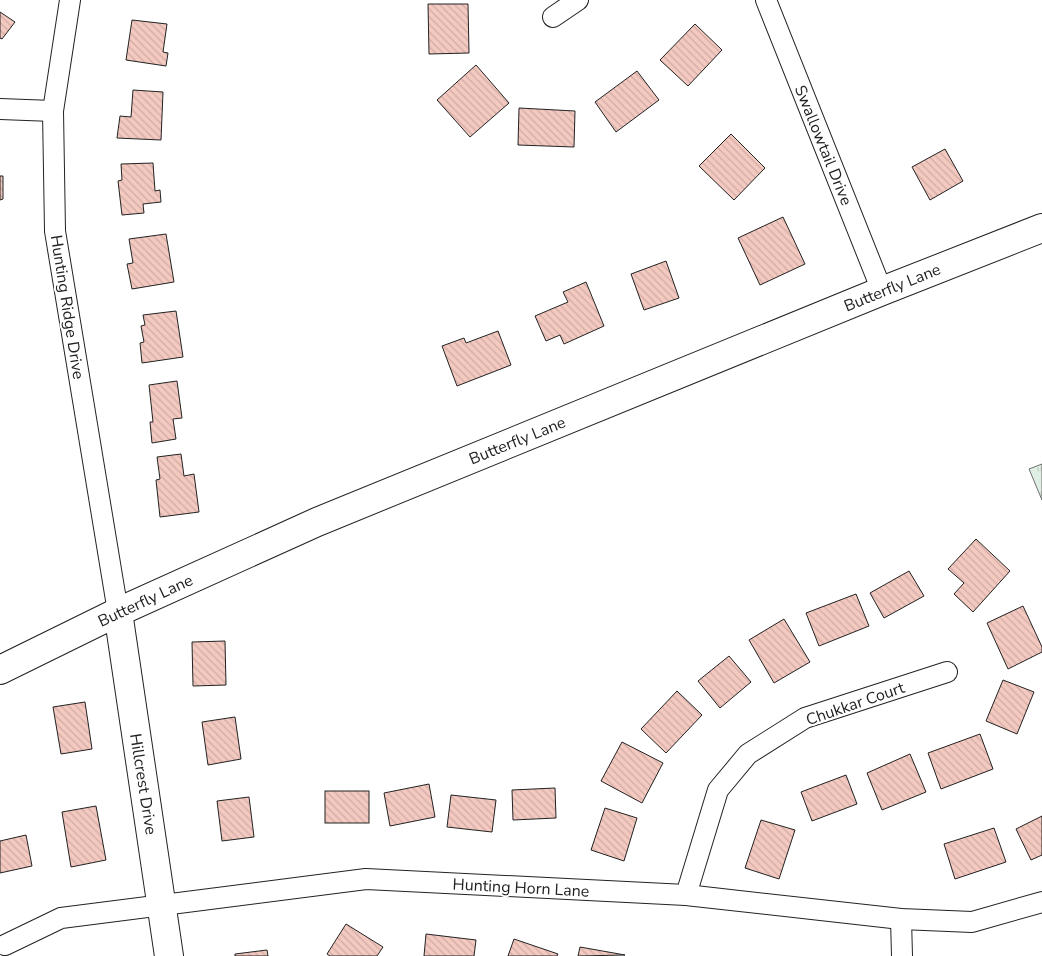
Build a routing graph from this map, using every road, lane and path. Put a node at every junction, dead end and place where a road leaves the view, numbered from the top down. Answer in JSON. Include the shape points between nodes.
{"nodes":[{"id":1,"x":70,"y":0,"type":"edge"},
{"id":2,"x":578,"y":0,"type":"edge"},
{"id":3,"x":766,"y":0,"type":"edge"},
{"id":4,"x":554,"y":18,"type":"dead end"},
{"id":5,"x":0,"y":109,"type":"edge"},
{"id":6,"x":53,"y":110,"type":"junction"},
{"id":7,"x":1042,"y":228,"type":"edge"},
{"id":8,"x":882,"y":291,"type":"junction"},
{"id":9,"x":118,"y":612,"type":"junction"},
{"id":10,"x":0,"y":670,"type":"edge"},
{"id":11,"x":947,"y":672,"type":"dead end"},
{"id":12,"x":686,"y":895,"type":"junction"},
{"id":13,"x":1042,"y":902,"type":"edge"},
{"id":14,"x":163,"y":906,"type":"junction"},
{"id":15,"x":900,"y":919,"type":"junction"},
{"id":16,"x":5,"y":945,"type":"dead end"},
{"id":17,"x":169,"y":956,"type":"edge"},
{"id":18,"x":902,"y":956,"type":"edge"}],
"edges":[{"from":1,"to":6,"type":"street","name":"Hunting Ridge Drive"},
{"from":2,"to":4,"type":"street"},
{"from":3,"to":8,"type":"street","name":"Swallowtail Drive"},
{"from":5,"to":6,"type":"street"},
{"from":6,"to":9,"type":"street","name":"Hunting Ridge Drive","via":[[55,231]]},
{"from":7,"to":8,"type":"street","name":"Butterfly Lane"},
{"from":8,"to":9,"type":"street","name":"Butterfly Lane","via":[[318,522]]},
{"from":9,"to":10,"type":"street","name":"Butterfly Lane"},
{"from":9,"to":14,"type":"street","name":"Hillcrest Drive"},
{"from":11,"to":12,"type":"street","name":"Chukkar Court","via":[[805,718],[748,754],[718,790]]},
{"from":12,"to":14,"type":"street","name":"Hunting Horn Lane","via":[[366,879]]},
{"from":12,"to":15,"type":"street","name":"Hunting Horn Lane"},
{"from":13,"to":15,"type":"street","name":"Hunting Horn Lane","via":[[972,922]]},
{"from":14,"to":16,"type":"street","name":"Hunting Horn Lane","via":[[61,918]]},
{"from":14,"to":17,"type":"street","name":"Hillcrest Drive"},
{"from":15,"to":18,"type":"street"}]}
